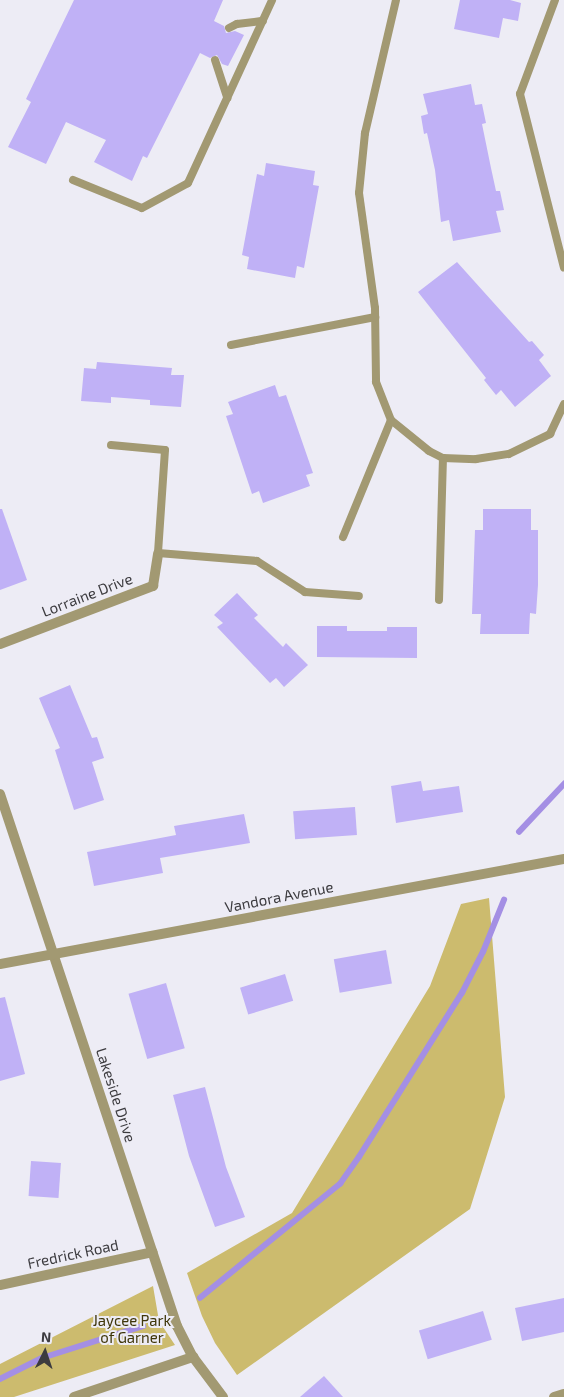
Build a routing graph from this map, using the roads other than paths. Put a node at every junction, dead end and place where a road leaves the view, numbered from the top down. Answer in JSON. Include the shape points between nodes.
{"nodes":[{"id":1,"x":272,"y":0,"type":"edge"},
{"id":2,"x":396,"y":0,"type":"edge"},
{"id":3,"x":554,"y":0,"type":"edge"},
{"id":4,"x":263,"y":21,"type":"junction"},
{"id":5,"x":229,"y":28,"type":"dead end"},
{"id":6,"x":215,"y":60,"type":"dead end"},
{"id":7,"x":227,"y":98,"type":"junction"},
{"id":8,"x":73,"y":180,"type":"dead end"},
{"id":9,"x":564,"y":268,"type":"edge"},
{"id":10,"x":375,"y":317,"type":"junction"},
{"id":11,"x":231,"y":345,"type":"dead end"},
{"id":12,"x":564,"y":404,"type":"edge"},
{"id":13,"x":391,"y":420,"type":"junction"},
{"id":14,"x":111,"y":445,"type":"dead end"},
{"id":15,"x":443,"y":458,"type":"junction"},
{"id":16,"x":343,"y":537,"type":"dead end"},
{"id":17,"x":158,"y":553,"type":"junction"},
{"id":18,"x":359,"y":596,"type":"dead end"},
{"id":19,"x":438,"y":600,"type":"dead end"},
{"id":20,"x":0,"y":644,"type":"edge"},
{"id":21,"x":0,"y":794,"type":"edge"},
{"id":22,"x":564,"y":859,"type":"edge"},
{"id":23,"x":53,"y":954,"type":"junction"},
{"id":24,"x":0,"y":964,"type":"edge"},
{"id":25,"x":152,"y":1252,"type":"junction"},
{"id":26,"x":0,"y":1286,"type":"edge"},
{"id":27,"x":193,"y":1357,"type":"junction"},
{"id":28,"x":564,"y":1394,"type":"edge"},
{"id":29,"x":74,"y":1397,"type":"edge"},
{"id":30,"x":223,"y":1397,"type":"edge"},
{"id":31,"x":554,"y":1397,"type":"edge"}],
"edges":[{"from":1,"to":4,"type":"lane"},
{"from":2,"to":10,"type":"lane","via":[[365,133],[359,193]]},
{"from":3,"to":9,"type":"lane","via":[[520,94]]},
{"from":4,"to":5,"type":"lane"},
{"from":4,"to":7,"type":"lane"},
{"from":6,"to":7,"type":"lane"},
{"from":7,"to":8,"type":"lane","via":[[188,183],[142,208]]},
{"from":10,"to":11,"type":"lane"},
{"from":10,"to":13,"type":"lane","via":[[376,382]]},
{"from":12,"to":15,"type":"lane","via":[[550,434],[509,454],[476,459]]},
{"from":13,"to":15,"type":"lane","via":[[429,451]]},
{"from":13,"to":16,"type":"lane"},
{"from":14,"to":17,"type":"lane","via":[[165,450]]},
{"from":15,"to":19,"type":"lane"},
{"from":17,"to":18,"type":"lane","via":[[256,561],[305,592]]},
{"from":17,"to":20,"type":"street","name":"Lorraine Drive","via":[[153,586]]},
{"from":21,"to":23,"type":"street","name":"Lakeside Drive"},
{"from":22,"to":23,"type":"street","name":"Vandora Avenue"},
{"from":23,"to":24,"type":"street","name":"Vandora Avenue"},
{"from":23,"to":25,"type":"street","name":"Lakeside Drive"},
{"from":25,"to":26,"type":"street","name":"Fredrick Road"},
{"from":25,"to":27,"type":"street","name":"Lakeside Drive","via":[[177,1326]]},
{"from":27,"to":29,"type":"street"},
{"from":27,"to":30,"type":"street","name":"Lakeside Drive"},
{"from":28,"to":31,"type":"street"}]}
